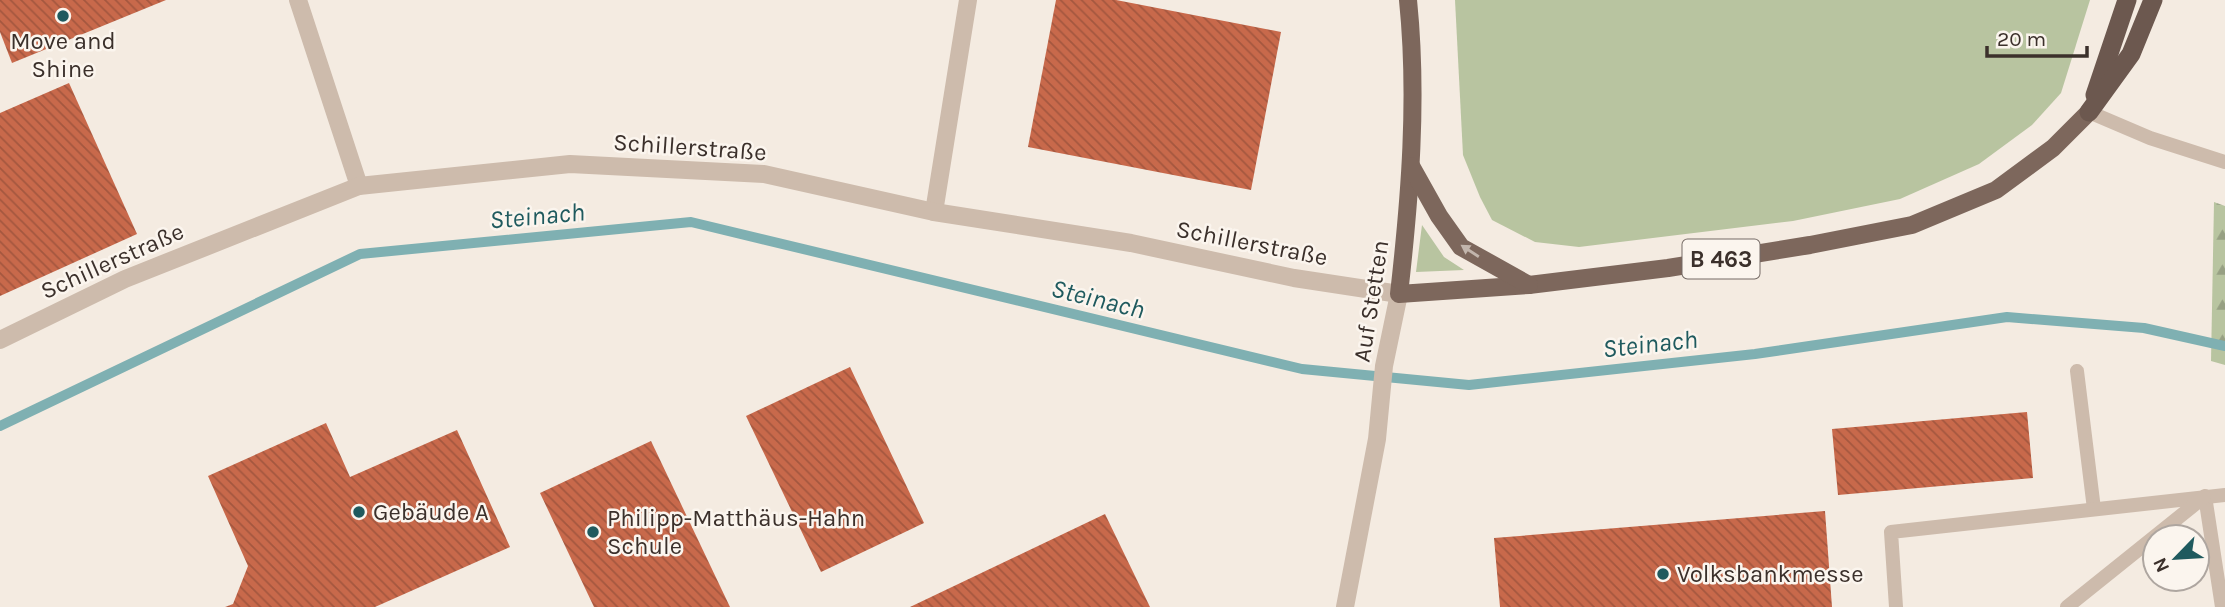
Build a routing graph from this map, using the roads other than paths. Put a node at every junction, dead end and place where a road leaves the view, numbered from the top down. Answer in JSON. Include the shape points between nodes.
{"nodes":[{"id":1,"x":298,"y":0,"type":"edge"},
{"id":2,"x":968,"y":0,"type":"edge"},
{"id":3,"x":1408,"y":0,"type":"edge"},
{"id":4,"x":2127,"y":0,"type":"edge"},
{"id":5,"x":2153,"y":0,"type":"edge"},
{"id":6,"x":2089,"y":112,"type":"junction"},
{"id":7,"x":2225,"y":162,"type":"edge"},
{"id":8,"x":1411,"y":166,"type":"junction"},
{"id":9,"x":359,"y":186,"type":"junction"},
{"id":10,"x":934,"y":212,"type":"junction"},
{"id":11,"x":1528,"y":285,"type":"junction"},
{"id":12,"x":1399,"y":294,"type":"junction"},
{"id":13,"x":0,"y":340,"type":"edge"},
{"id":14,"x":2077,"y":371,"type":"dead end"},
{"id":15,"x":2225,"y":495,"type":"edge"},
{"id":16,"x":2206,"y":496,"type":"junction"},
{"id":17,"x":2094,"y":509,"type":"junction"},
{"id":18,"x":1345,"y":607,"type":"edge"},
{"id":19,"x":1896,"y":607,"type":"edge"},
{"id":20,"x":2067,"y":607,"type":"edge"},
{"id":21,"x":2222,"y":607,"type":"edge"}],
"edges":[{"from":1,"to":9,"type":"street"},
{"from":2,"to":10,"type":"street"},
{"from":3,"to":8,"type":"main road","name":"Auf Stetten"},
{"from":4,"to":6,"type":"highway","number":"B 463"},
{"from":5,"to":6,"type":"highway","via":[[2131,54]]},
{"from":6,"to":7,"type":"lane"},
{"from":6,"to":11,"type":"main road","number":"B 463","via":[[2053,148],[1996,190],[1912,225],[1771,252]]},
{"from":11,"to":8,"type":"main road","one_way":true,"via":[[1461,247]]},
{"from":8,"to":12,"type":"main road","name":"Auf Stetten"},
{"from":9,"to":10,"type":"street","name":"Schillerstraße","via":[[570,164],[764,174]]},
{"from":9,"to":13,"type":"street","name":"Schillerstraße","via":[[125,279]]},
{"from":10,"to":12,"type":"street","name":"Schillerstraße","via":[[1131,243],[1294,278]]},
{"from":11,"to":12,"type":"main road","number":"B 463"},
{"from":12,"to":18,"type":"street","name":"Auf Stetten"},
{"from":14,"to":17,"type":"lane"},
{"from":15,"to":16,"type":"lane"},
{"from":16,"to":17,"type":"lane"},
{"from":16,"to":20,"type":"lane"},
{"from":16,"to":21,"type":"lane"},
{"from":17,"to":19,"type":"lane","via":[[1891,532]]}]}
